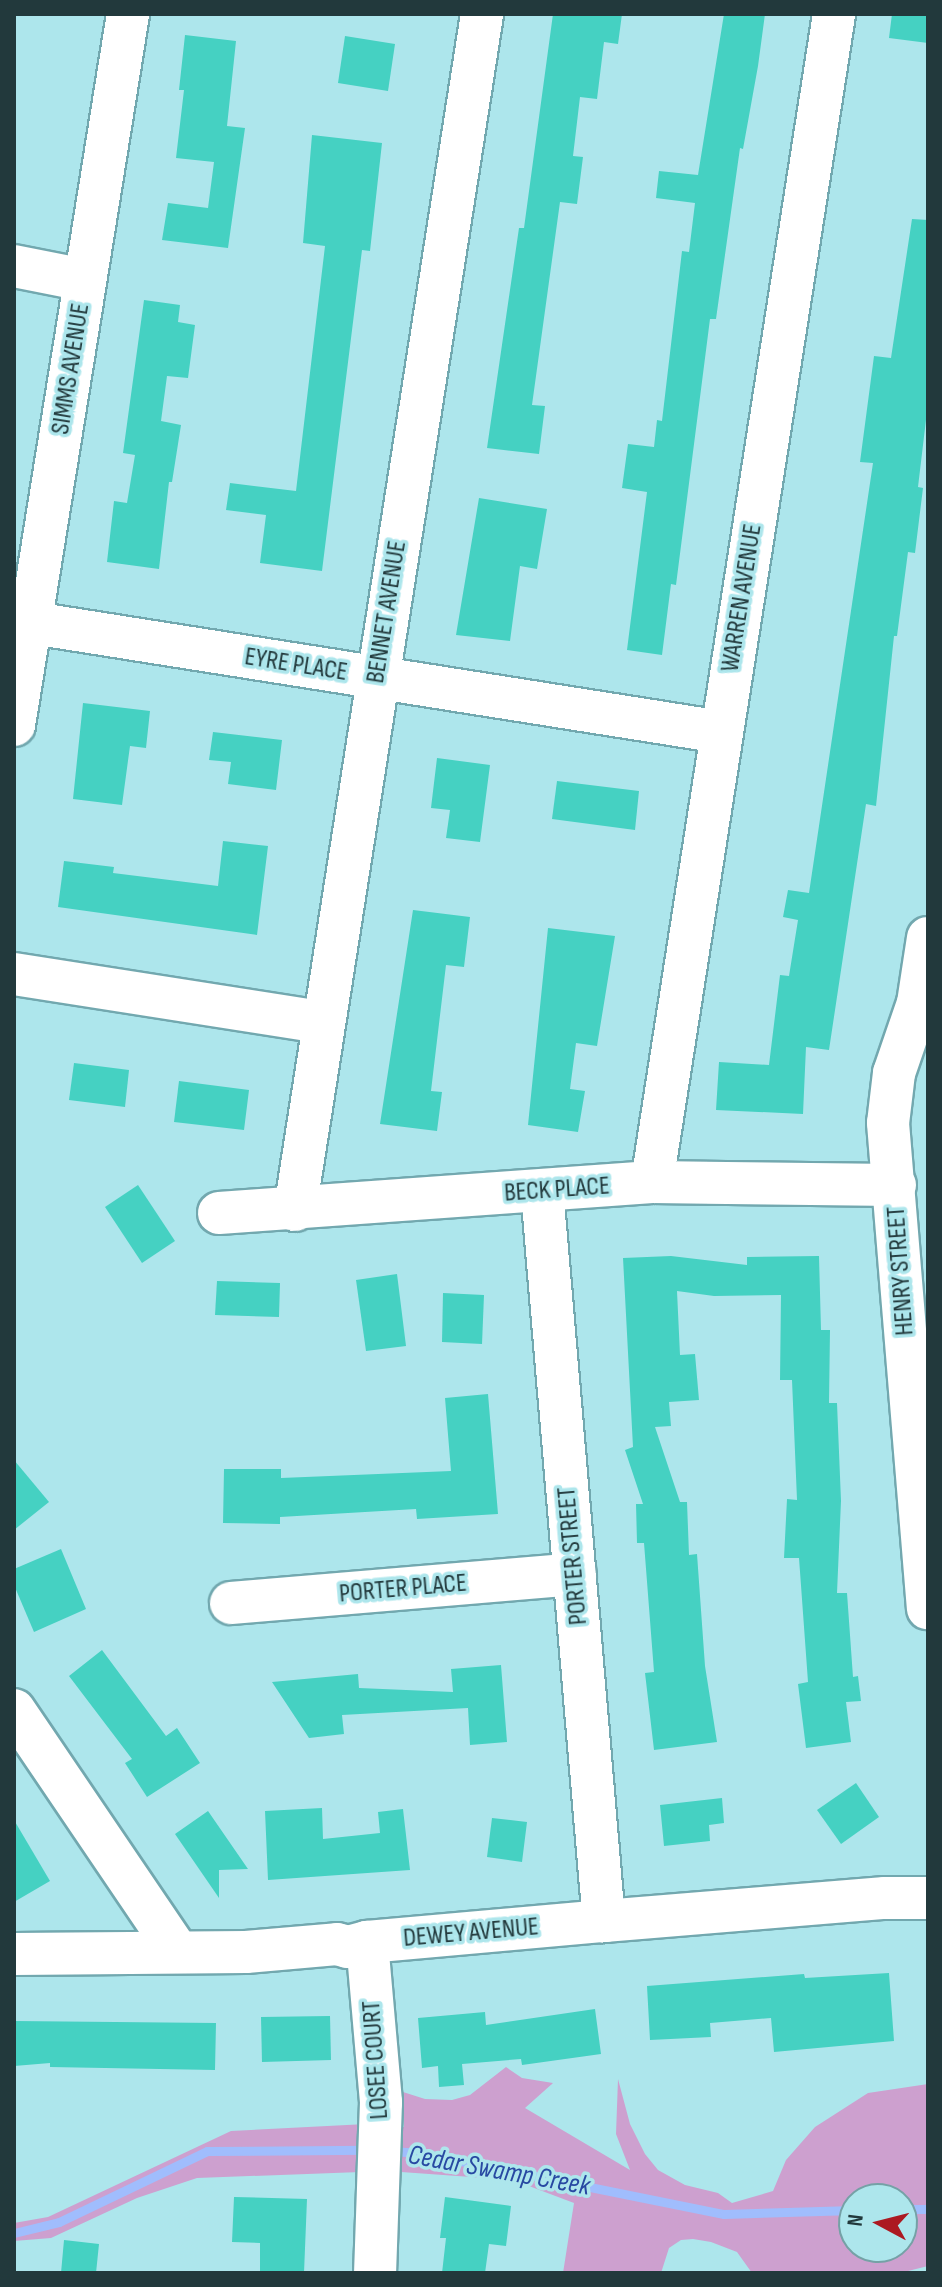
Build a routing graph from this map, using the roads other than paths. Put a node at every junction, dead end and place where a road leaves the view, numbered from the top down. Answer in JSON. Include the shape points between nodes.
{"nodes":[{"id":1,"x":128,"y":14,"type":"edge"},
{"id":2,"x":482,"y":14,"type":"edge"},
{"id":3,"x":834,"y":14,"type":"edge"},
{"id":4,"x":14,"y":266,"type":"edge"},
{"id":5,"x":85,"y":280,"type":"junction"},
{"id":6,"x":22,"y":621,"type":"edge"},
{"id":7,"x":377,"y":677,"type":"junction"},
{"id":8,"x":14,"y":725,"type":"edge"},
{"id":9,"x":721,"y":732,"type":"junction"},
{"id":10,"x":928,"y":938,"type":"edge"},
{"id":11,"x":14,"y":974,"type":"edge"},
{"id":12,"x":322,"y":1022,"type":"junction"},
{"id":13,"x":652,"y":1182,"type":"junction"},
{"id":14,"x":895,"y":1185,"type":"junction"},
{"id":15,"x":542,"y":1191,"type":"junction"},
{"id":16,"x":295,"y":1210,"type":"junction"},
{"id":17,"x":219,"y":1213,"type":"dead end"},
{"id":18,"x":575,"y":1574,"type":"junction"},
{"id":19,"x":231,"y":1603,"type":"dead end"},
{"id":20,"x":928,"y":1608,"type":"edge"},
{"id":21,"x":14,"y":1710,"type":"edge"},
{"id":22,"x":928,"y":1898,"type":"edge"},
{"id":23,"x":604,"y":1921,"type":"junction"},
{"id":24,"x":367,"y":1942,"type":"junction"},
{"id":25,"x":178,"y":1952,"type":"junction"},
{"id":26,"x":14,"y":1954,"type":"edge"},
{"id":27,"x":375,"y":2273,"type":"edge"}],
"edges":[{"from":1,"to":5,"type":"street","name":"SIMMS AVENUE"},
{"from":2,"to":7,"type":"street","name":"BENNET AVENUE"},
{"from":3,"to":9,"type":"street","name":"WARREN AVENUE"},
{"from":4,"to":5,"type":"street"},
{"from":5,"to":6,"type":"street","name":"SIMMS AVENUE"},
{"from":6,"to":7,"type":"street","name":"EYRE PLACE"},
{"from":6,"to":8,"type":"street","name":"SIMMS AVENUE"},
{"from":7,"to":9,"type":"street","name":"EYRE PLACE"},
{"from":7,"to":12,"type":"street","name":"BENNET AVENUE"},
{"from":9,"to":13,"type":"street","name":"WARREN AVENUE"},
{"from":10,"to":14,"type":"street","name":"HENRY STREET","via":[[918,1003],[894,1073],[888,1123]]},
{"from":11,"to":12,"type":"street"},
{"from":12,"to":16,"type":"street","name":"BENNET AVENUE"},
{"from":13,"to":14,"type":"street","name":"BECK PLACE"},
{"from":13,"to":15,"type":"street","name":"BECK PLACE"},
{"from":14,"to":20,"type":"street","name":"HENRY STREET"},
{"from":15,"to":16,"type":"street","name":"BECK PLACE"},
{"from":15,"to":18,"type":"street","name":"PORTER STREET"},
{"from":16,"to":17,"type":"street","name":"BECK PLACE"},
{"from":18,"to":19,"type":"street","name":"PORTER PLACE"},
{"from":18,"to":23,"type":"street","name":"PORTER STREET"},
{"from":21,"to":25,"type":"street"},
{"from":22,"to":23,"type":"street","name":"DEWEY AVENUE"},
{"from":23,"to":24,"type":"street","name":"DEWEY AVENUE"},
{"from":24,"to":25,"type":"street","name":"DEWEY AVENUE"},
{"from":24,"to":27,"type":"street","name":"LOSEE COURT","via":[[380,2130]]},
{"from":25,"to":26,"type":"street","name":"DEWEY AVENUE"}]}
